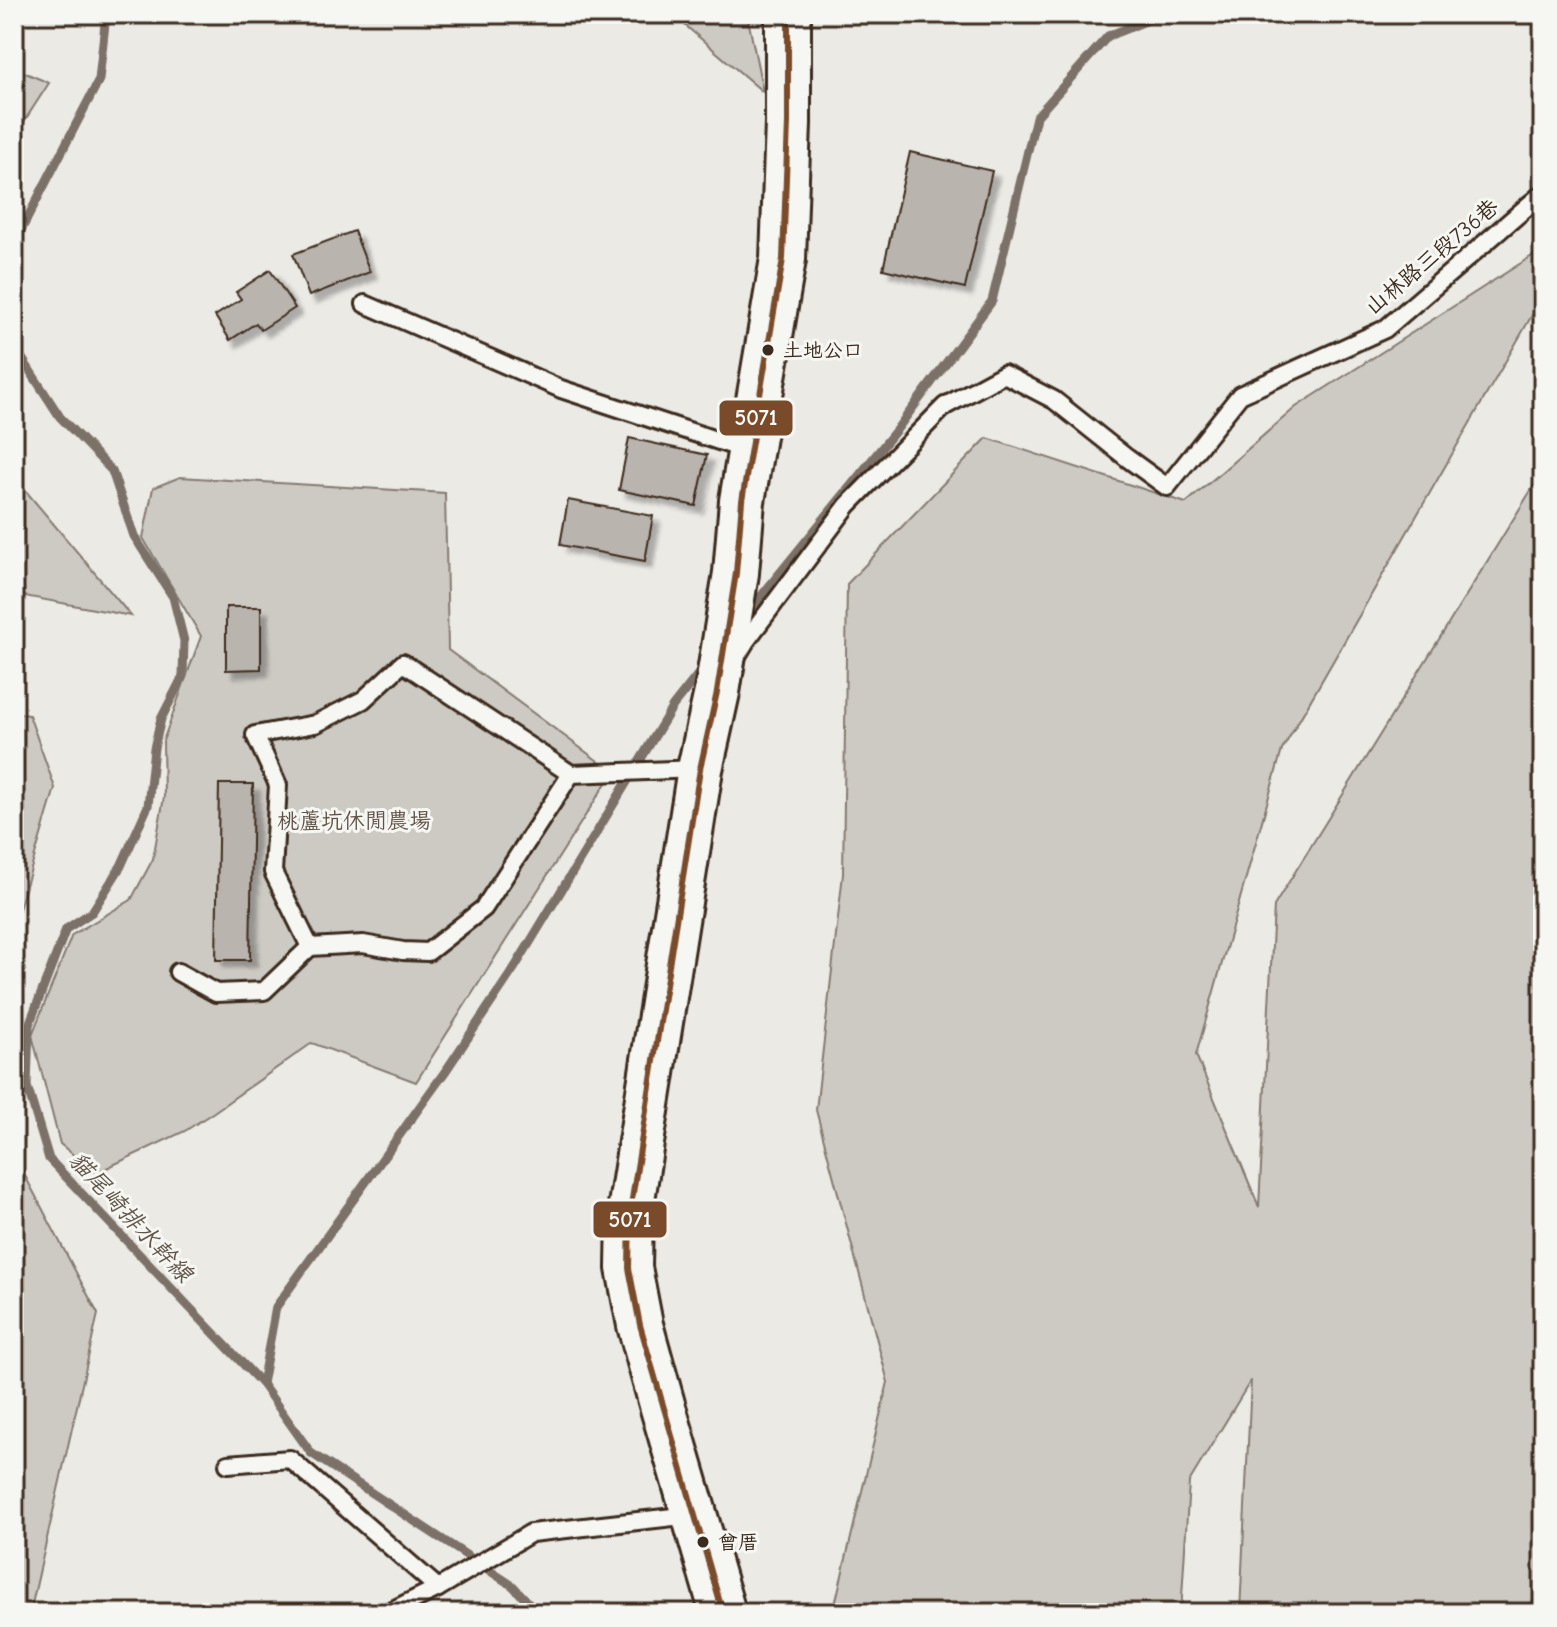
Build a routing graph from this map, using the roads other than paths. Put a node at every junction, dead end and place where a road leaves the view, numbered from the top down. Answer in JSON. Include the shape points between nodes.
{"nodes":[{"id":1,"x":788,"y":14,"type":"edge"},
{"id":2,"x":1543,"y":193,"type":"edge"},
{"id":3,"x":365,"y":304,"type":"dead end"},
{"id":4,"x":751,"y":451,"type":"junction"},
{"id":5,"x":717,"y":692,"type":"junction"},
{"id":6,"x":700,"y":769,"type":"junction"},
{"id":7,"x":571,"y":774,"type":"junction"},
{"id":8,"x":310,"y":947,"type":"junction"},
{"id":9,"x":178,"y":972,"type":"dead end"},
{"id":10,"x":228,"y":1464,"type":"dead end"},
{"id":11,"x":694,"y":1515,"type":"junction"},
{"id":12,"x":438,"y":1588,"type":"junction"},
{"id":13,"x":387,"y":1613,"type":"edge"},
{"id":14,"x":723,"y":1613,"type":"edge"}],
"edges":[{"from":1,"to":4,"type":"main road","via":[[783,259]]},
{"from":2,"to":5,"type":"lane","name":"山林路三段736巷","via":[[1385,329],[1240,395],[1167,487],[1054,400],[1004,374],[945,406],[848,505],[746,641]]},
{"from":3,"to":4,"type":"lane","via":[[561,389]]},
{"from":4,"to":5,"type":"main road"},
{"from":5,"to":6,"type":"main road"},
{"from":6,"to":7,"type":"lane"},
{"from":6,"to":11,"type":"main road","via":[[630,1212],[629,1268]]},
{"from":7,"to":8,"type":"lane","via":[[484,908],[428,952],[363,944]]},
{"from":7,"to":8,"type":"lane","via":[[403,663],[363,700],[315,724],[255,735],[278,785],[273,872]]},
{"from":8,"to":9,"type":"lane","via":[[264,991],[216,993]]},
{"from":10,"to":12,"type":"lane","via":[[290,1459]]},
{"from":11,"to":12,"type":"lane","via":[[531,1533]]},
{"from":11,"to":14,"type":"main road"},
{"from":12,"to":13,"type":"lane"}]}
